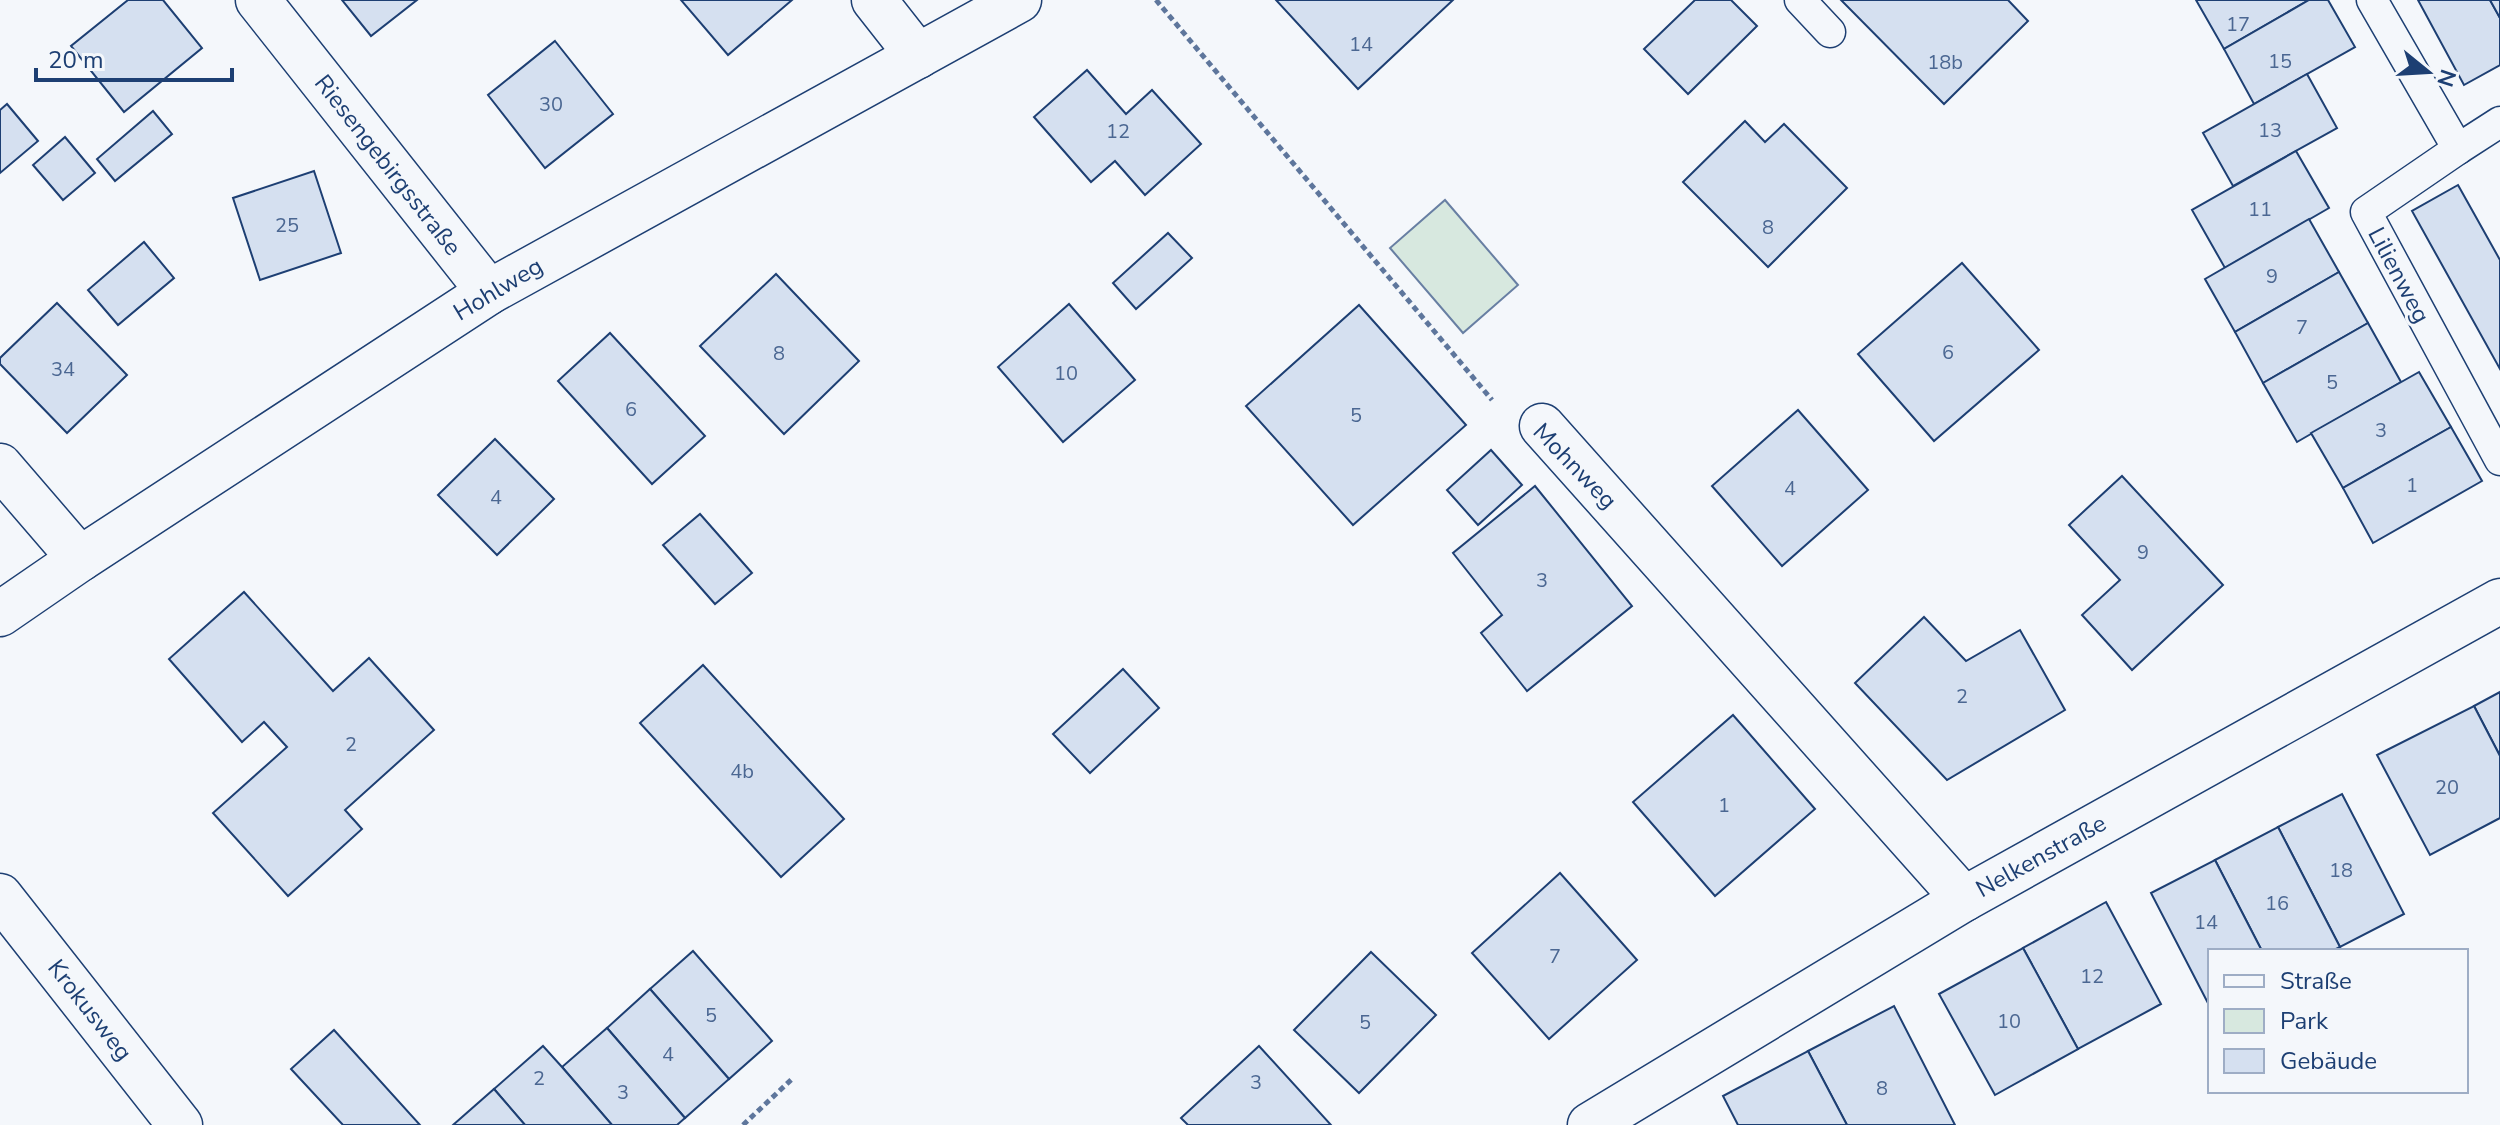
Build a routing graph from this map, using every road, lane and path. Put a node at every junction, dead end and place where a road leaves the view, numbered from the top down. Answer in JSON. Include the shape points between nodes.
{"nodes":[{"id":1,"x":258,"y":0,"type":"edge"},
{"id":2,"x":874,"y":0,"type":"edge"},
{"id":3,"x":1019,"y":0,"type":"edge"},
{"id":4,"x":1156,"y":0,"type":"edge"},
{"id":5,"x":1800,"y":0,"type":"edge"},
{"id":6,"x":2372,"y":0,"type":"edge"},
{"id":7,"x":1830,"y":32,"type":"dead end"},
{"id":8,"x":918,"y":56,"type":"junction"},
{"id":9,"x":2500,"y":122,"type":"edge"},
{"id":10,"x":2458,"y":149,"type":"junction"},
{"id":11,"x":489,"y":292,"type":"junction"},
{"id":12,"x":1542,"y":426,"type":"joint"},
{"id":13,"x":2500,"y":460,"type":"edge"},
{"id":14,"x":0,"y":466,"type":"edge"},
{"id":15,"x":80,"y":559,"type":"junction"},
{"id":16,"x":2500,"y":601,"type":"edge"},
{"id":17,"x":0,"y":614,"type":"edge"},
{"id":18,"x":0,"y":896,"type":"edge"},
{"id":19,"x":1964,"y":899,"type":"junction"},
{"id":20,"x":792,"y":1079,"type":"dead end"},
{"id":21,"x":180,"y":1125,"type":"edge"},
{"id":22,"x":743,"y":1125,"type":"edge"},
{"id":23,"x":1590,"y":1125,"type":"edge"}],
"edges":[{"from":1,"to":11,"type":"street","name":"Riesengebirgsstraße"},
{"from":2,"to":8,"type":"street"},
{"from":3,"to":8,"type":"street","name":"Hohlweg"},
{"from":4,"to":12,"type":"path","name":"Mohnweg","via":[[1494,402]]},
{"from":5,"to":7,"type":"lane"},
{"from":6,"to":10,"type":"lane"},
{"from":8,"to":11,"type":"street","name":"Hohlweg"},
{"from":9,"to":10,"type":"lane"},
{"from":10,"to":13,"type":"lane","name":"Lilienweg","via":[[2366,212]]},
{"from":11,"to":15,"type":"street","name":"Hohlweg"},
{"from":12,"to":19,"type":"street","name":"Mohnweg"},
{"from":14,"to":15,"type":"street"},
{"from":15,"to":17,"type":"street","name":"Hohlweg"},
{"from":16,"to":19,"type":"street","name":"Nelkenstraße"},
{"from":18,"to":21,"type":"street","name":"Krokusweg"},
{"from":19,"to":23,"type":"street","name":"Nelkenstraße"},
{"from":20,"to":22,"type":"path"}]}
